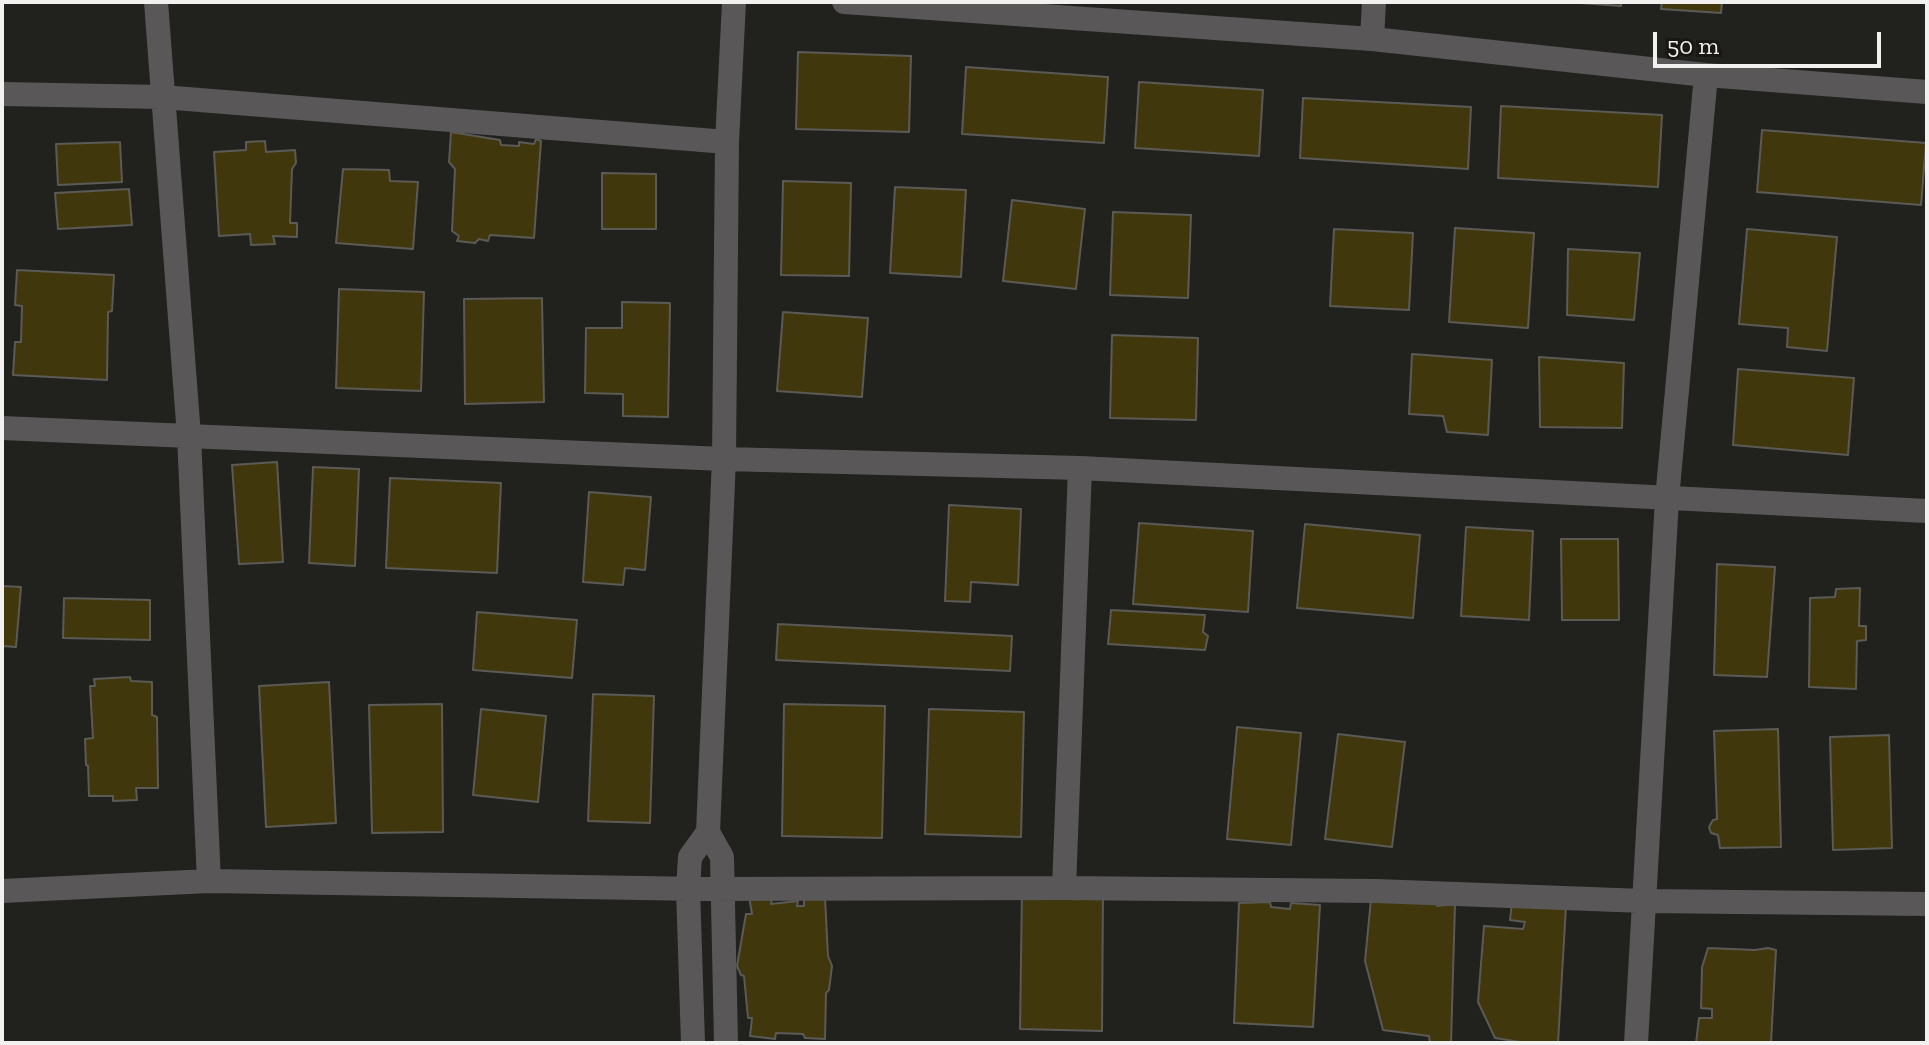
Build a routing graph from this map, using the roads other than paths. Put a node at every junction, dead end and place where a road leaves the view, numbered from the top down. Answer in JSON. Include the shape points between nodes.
{"nodes":[{"id":1,"x":156,"y":2,"type":"edge"},
{"id":2,"x":734,"y":2,"type":"edge"},
{"id":3,"x":844,"y":2,"type":"edge"},
{"id":4,"x":1374,"y":2,"type":"edge"},
{"id":5,"x":1372,"y":39,"type":"junction"},
{"id":6,"x":1706,"y":75,"type":"junction"},
{"id":7,"x":1927,"y":92,"type":"edge"},
{"id":8,"x":2,"y":94,"type":"edge"},
{"id":9,"x":162,"y":97,"type":"junction"},
{"id":10,"x":727,"y":142,"type":"junction"},
{"id":11,"x":2,"y":428,"type":"edge"},
{"id":12,"x":189,"y":436,"type":"junction"},
{"id":13,"x":724,"y":459,"type":"junction"},
{"id":14,"x":1080,"y":468,"type":"junction"},
{"id":15,"x":1667,"y":499,"type":"junction"},
{"id":16,"x":1927,"y":511,"type":"edge"},
{"id":17,"x":708,"y":832,"type":"junction"},
{"id":18,"x":209,"y":881,"type":"junction"},
{"id":19,"x":688,"y":888,"type":"junction"},
{"id":20,"x":722,"y":888,"type":"junction"},
{"id":21,"x":1064,"y":888,"type":"junction"},
{"id":22,"x":2,"y":891,"type":"edge"},
{"id":23,"x":1644,"y":901,"type":"junction"},
{"id":24,"x":1927,"y":904,"type":"edge"},
{"id":25,"x":693,"y":1043,"type":"edge"},
{"id":26,"x":726,"y":1043,"type":"edge"},
{"id":27,"x":1636,"y":1043,"type":"edge"}],
"edges":[{"from":1,"to":9,"type":"street"},
{"from":2,"to":10,"type":"street"},
{"from":3,"to":5,"type":"street"},
{"from":4,"to":5,"type":"street"},
{"from":5,"to":6,"type":"street"},
{"from":6,"to":7,"type":"street"},
{"from":6,"to":15,"type":"street"},
{"from":8,"to":9,"type":"street"},
{"from":9,"to":10,"type":"street"},
{"from":9,"to":12,"type":"street"},
{"from":10,"to":13,"type":"street"},
{"from":11,"to":12,"type":"street"},
{"from":12,"to":13,"type":"street"},
{"from":12,"to":18,"type":"street"},
{"from":13,"to":14,"type":"street"},
{"from":13,"to":17,"type":"street"},
{"from":14,"to":15,"type":"street"},
{"from":14,"to":21,"type":"street"},
{"from":15,"to":16,"type":"street"},
{"from":15,"to":23,"type":"street"},
{"from":17,"to":19,"type":"street","via":[[690,857]]},
{"from":17,"to":20,"type":"street","via":[[722,857]]},
{"from":18,"to":19,"type":"street"},
{"from":18,"to":22,"type":"street"},
{"from":19,"to":20,"type":"street"},
{"from":19,"to":25,"type":"street"},
{"from":20,"to":21,"type":"street"},
{"from":20,"to":26,"type":"street"},
{"from":21,"to":23,"type":"street"},
{"from":23,"to":24,"type":"street"},
{"from":23,"to":27,"type":"street"}]}
